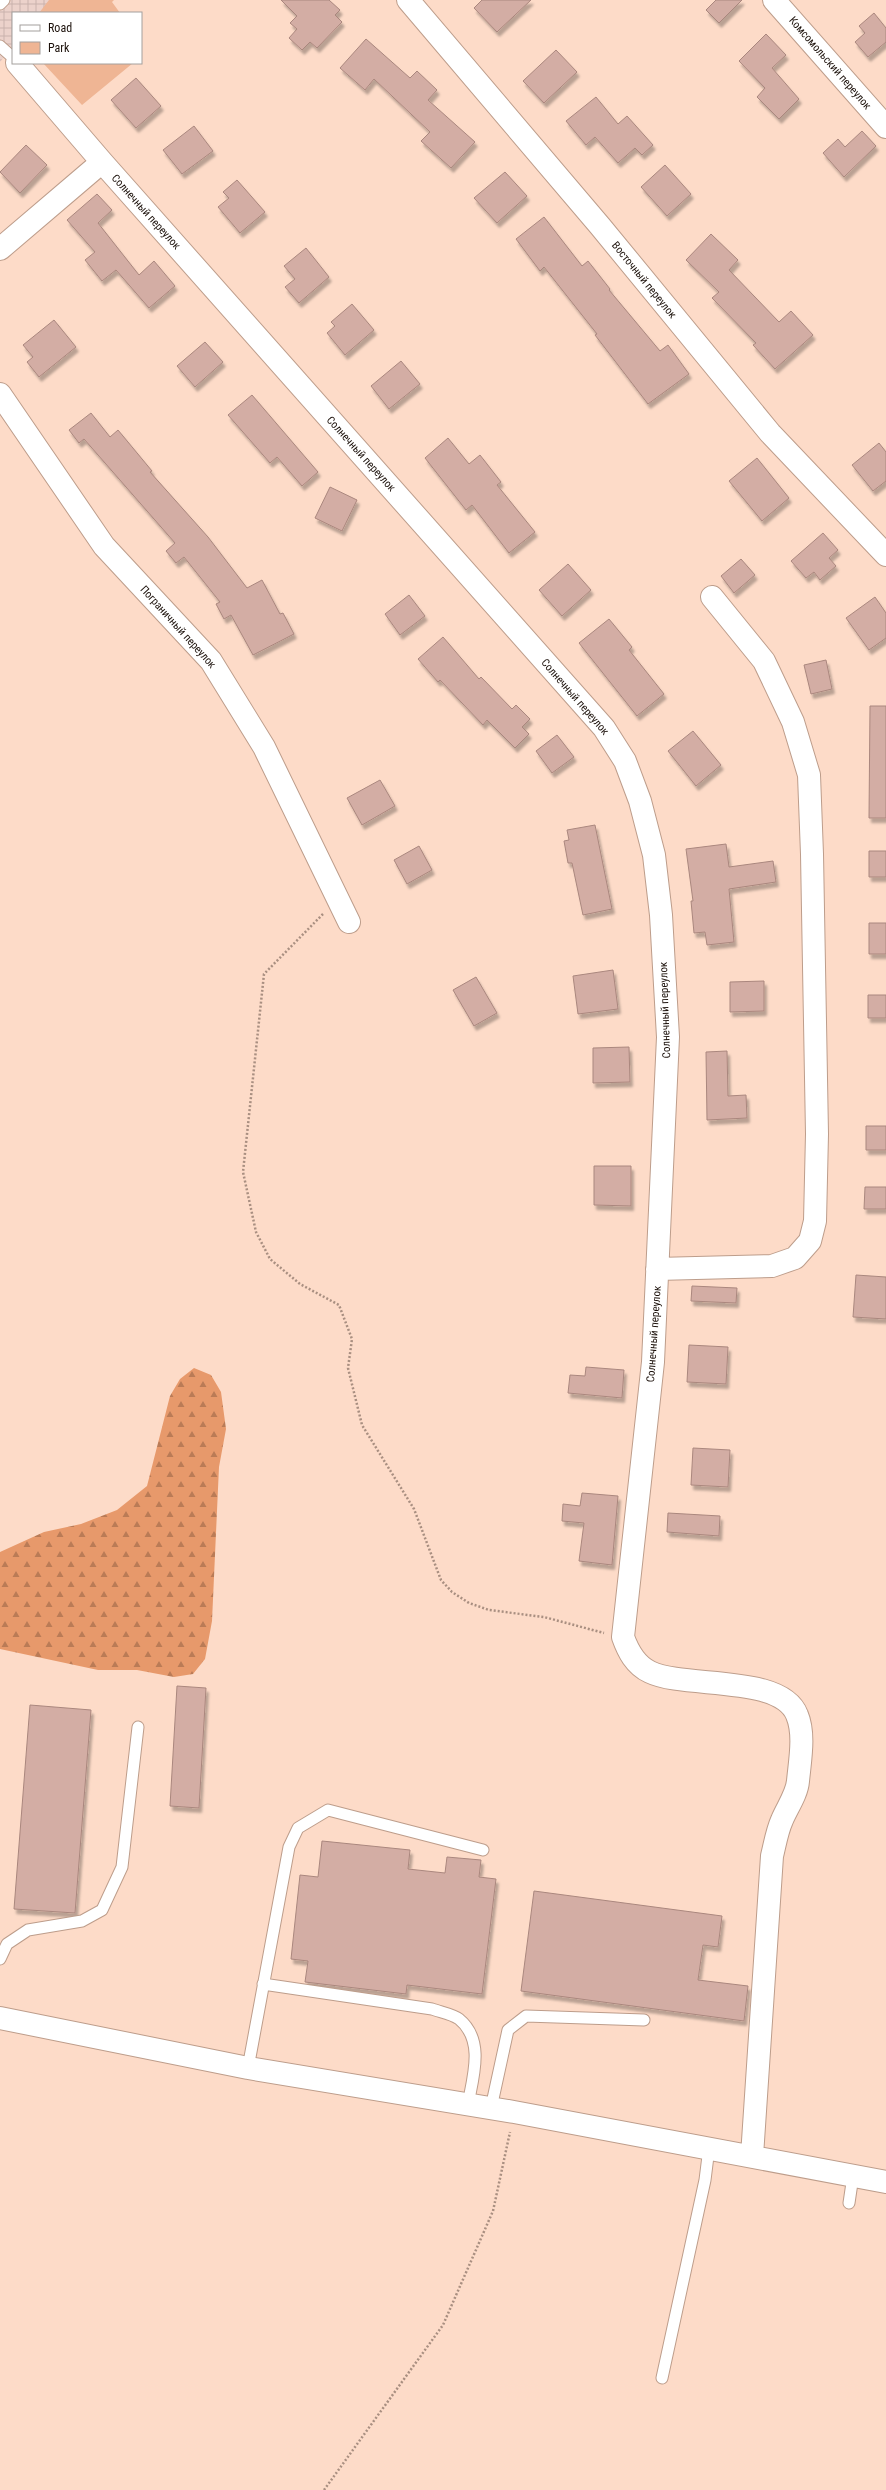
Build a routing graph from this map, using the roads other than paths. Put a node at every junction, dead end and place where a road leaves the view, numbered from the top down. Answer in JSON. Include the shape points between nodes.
{"nodes":[{"id":1,"x":4,"y":0,"type":"edge"},
{"id":2,"x":408,"y":0,"type":"edge"},
{"id":3,"x":774,"y":0,"type":"edge"},
{"id":4,"x":0,"y":4,"type":"edge"},
{"id":5,"x":17,"y":64,"type":"edge"},
{"id":6,"x":886,"y":127,"type":"edge"},
{"id":7,"x":102,"y":162,"type":"junction"},
{"id":8,"x":0,"y":249,"type":"edge"},
{"id":9,"x":0,"y":394,"type":"edge"},
{"id":10,"x":886,"y":555,"type":"edge"},
{"id":11,"x":712,"y":597,"type":"dead end"},
{"id":12,"x":349,"y":922,"type":"dead end"},
{"id":13,"x":657,"y":1269,"type":"junction"},
{"id":14,"x":138,"y":1727,"type":"dead end"},
{"id":15,"x":483,"y":1850,"type":"dead end"},
{"id":16,"x":0,"y":1959,"type":"edge"},
{"id":17,"x":264,"y":1984,"type":"junction"},
{"id":18,"x":0,"y":2018,"type":"edge"},
{"id":19,"x":644,"y":2020,"type":"dead end"},
{"id":20,"x":248,"y":2068,"type":"junction"},
{"id":21,"x":468,"y":2104,"type":"junction"},
{"id":22,"x":491,"y":2108,"type":"junction"},
{"id":23,"x":709,"y":2148,"type":"junction"},
{"id":24,"x":752,"y":2156,"type":"junction"},
{"id":25,"x":853,"y":2176,"type":"junction"},
{"id":26,"x":886,"y":2182,"type":"edge"},
{"id":27,"x":849,"y":2203,"type":"dead end"},
{"id":28,"x":662,"y":2378,"type":"dead end"}],
"edges":[{"from":1,"to":4,"type":"lane"},
{"from":2,"to":10,"type":"street","name":"Восточный переулок","via":[[600,226],[770,433]]},
{"from":3,"to":6,"type":"street","name":"Комсомольский переулок"},
{"from":5,"to":7,"type":"street","name":"Солнечный переулок"},
{"from":7,"to":8,"type":"street"},
{"from":7,"to":13,"type":"street","name":"Солнечный переулок","via":[[599,722],[625,761],[640,801],[654,855],[661,915],[668,1037]]},
{"from":9,"to":12,"type":"street","name":"Пограничный переулок","via":[[104,546],[211,661],[264,747]]},
{"from":11,"to":13,"type":"street","via":[[764,661],[793,722],[808,775],[813,862],[817,1134],[815,1221],[810,1241],[795,1258],[772,1266]]},
{"from":13,"to":24,"type":"street","name":"Солнечный переулок","via":[[653,1362],[623,1637],[628,1651],[636,1662],[649,1672],[668,1678],[770,1691],[786,1700],[796,1713],[801,1731],[798,1783],[781,1822],[772,1856]]},
{"from":14,"to":16,"type":"lane","via":[[122,1867],[102,1910],[82,1921],[28,1930],[7,1944]]},
{"from":15,"to":17,"type":"lane","via":[[328,1810],[311,1819],[298,1828],[289,1847]]},
{"from":17,"to":20,"type":"lane"},
{"from":17,"to":21,"type":"lane","via":[[432,2009],[458,2019],[473,2036],[476,2065]]},
{"from":18,"to":20,"type":"street"},
{"from":19,"to":22,"type":"lane","via":[[526,2016],[508,2030]]},
{"from":20,"to":21,"type":"street"},
{"from":21,"to":22,"type":"street"},
{"from":22,"to":23,"type":"street"},
{"from":23,"to":24,"type":"street"},
{"from":23,"to":28,"type":"lane","via":[[705,2180]]},
{"from":24,"to":25,"type":"street"},
{"from":25,"to":26,"type":"street"},
{"from":25,"to":27,"type":"lane"}]}
